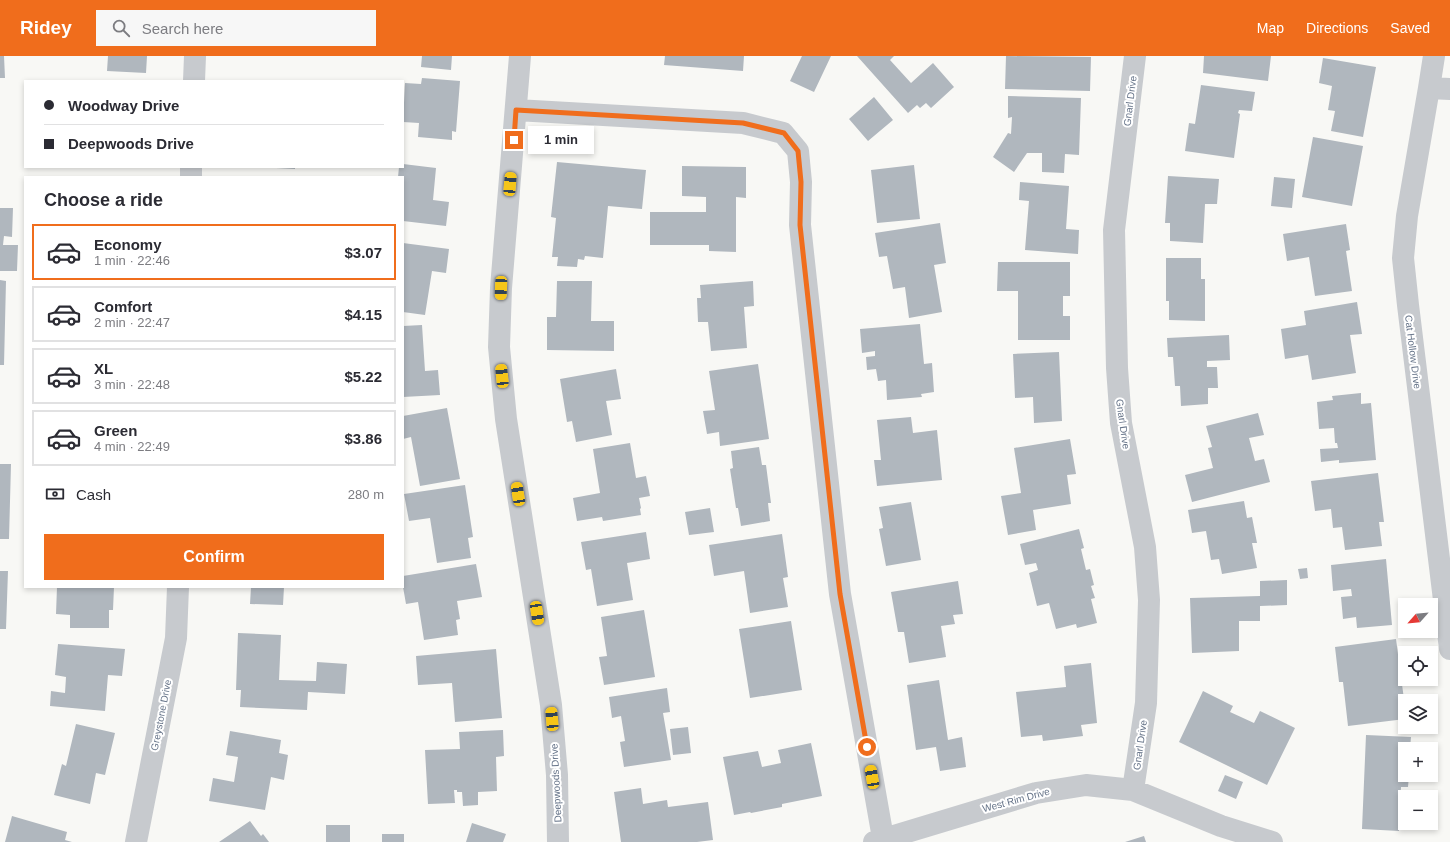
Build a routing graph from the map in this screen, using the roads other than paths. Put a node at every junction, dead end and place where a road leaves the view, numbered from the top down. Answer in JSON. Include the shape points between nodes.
{"nodes":[{"id":1,"x":195,"y":56,"type":"edge"},
{"id":2,"x":520,"y":56,"type":"edge"},
{"id":3,"x":1135,"y":56,"type":"edge"},
{"id":4,"x":1434,"y":56,"type":"edge"},
{"id":5,"x":194,"y":80,"type":"edge"},
{"id":6,"x":1440,"y":88,"type":"edge"},
{"id":7,"x":516,"y":110,"type":"junction"},
{"id":8,"x":178,"y":588,"type":"edge"},
{"id":9,"x":1450,"y":649,"type":"edge"},
{"id":10,"x":1133,"y":790,"type":"junction"},
{"id":11,"x":878,"y":840,"type":"edge"},
{"id":12,"x":136,"y":842,"type":"edge"},
{"id":13,"x":558,"y":842,"type":"edge"},
{"id":14,"x":1272,"y":842,"type":"edge"}],
"edges":[{"from":1,"to":5,"type":"street"},
{"from":2,"to":7,"type":"street","name":"Deepwoods Drive"},
{"from":3,"to":10,"type":"street","name":"Gnarl Drive","via":[[1114,230],[1117,368],[1121,423],[1145,547],[1149,600],[1146,703]]},
{"from":4,"to":6,"type":"street","name":"Cat Hollow Drive"},
{"from":6,"to":9,"type":"street","name":"Cat Hollow Drive","via":[[1407,216],[1403,258]]},
{"from":7,"to":11,"type":"street","via":[[743,123],[784,133],[798,151],[801,182],[800,225],[840,594]]},
{"from":7,"to":13,"type":"street","name":"Deepwoods Drive","via":[[501,288],[499,347],[506,419],[551,705],[557,774]]},
{"from":8,"to":12,"type":"street","name":"Greystone Drive","via":[[176,638]]},
{"from":10,"to":11,"type":"street","name":"West Rim Drive","via":[[1086,785],[1036,793]]},
{"from":10,"to":14,"type":"street","name":"West Rim Drive","via":[[1221,826]]}]}
